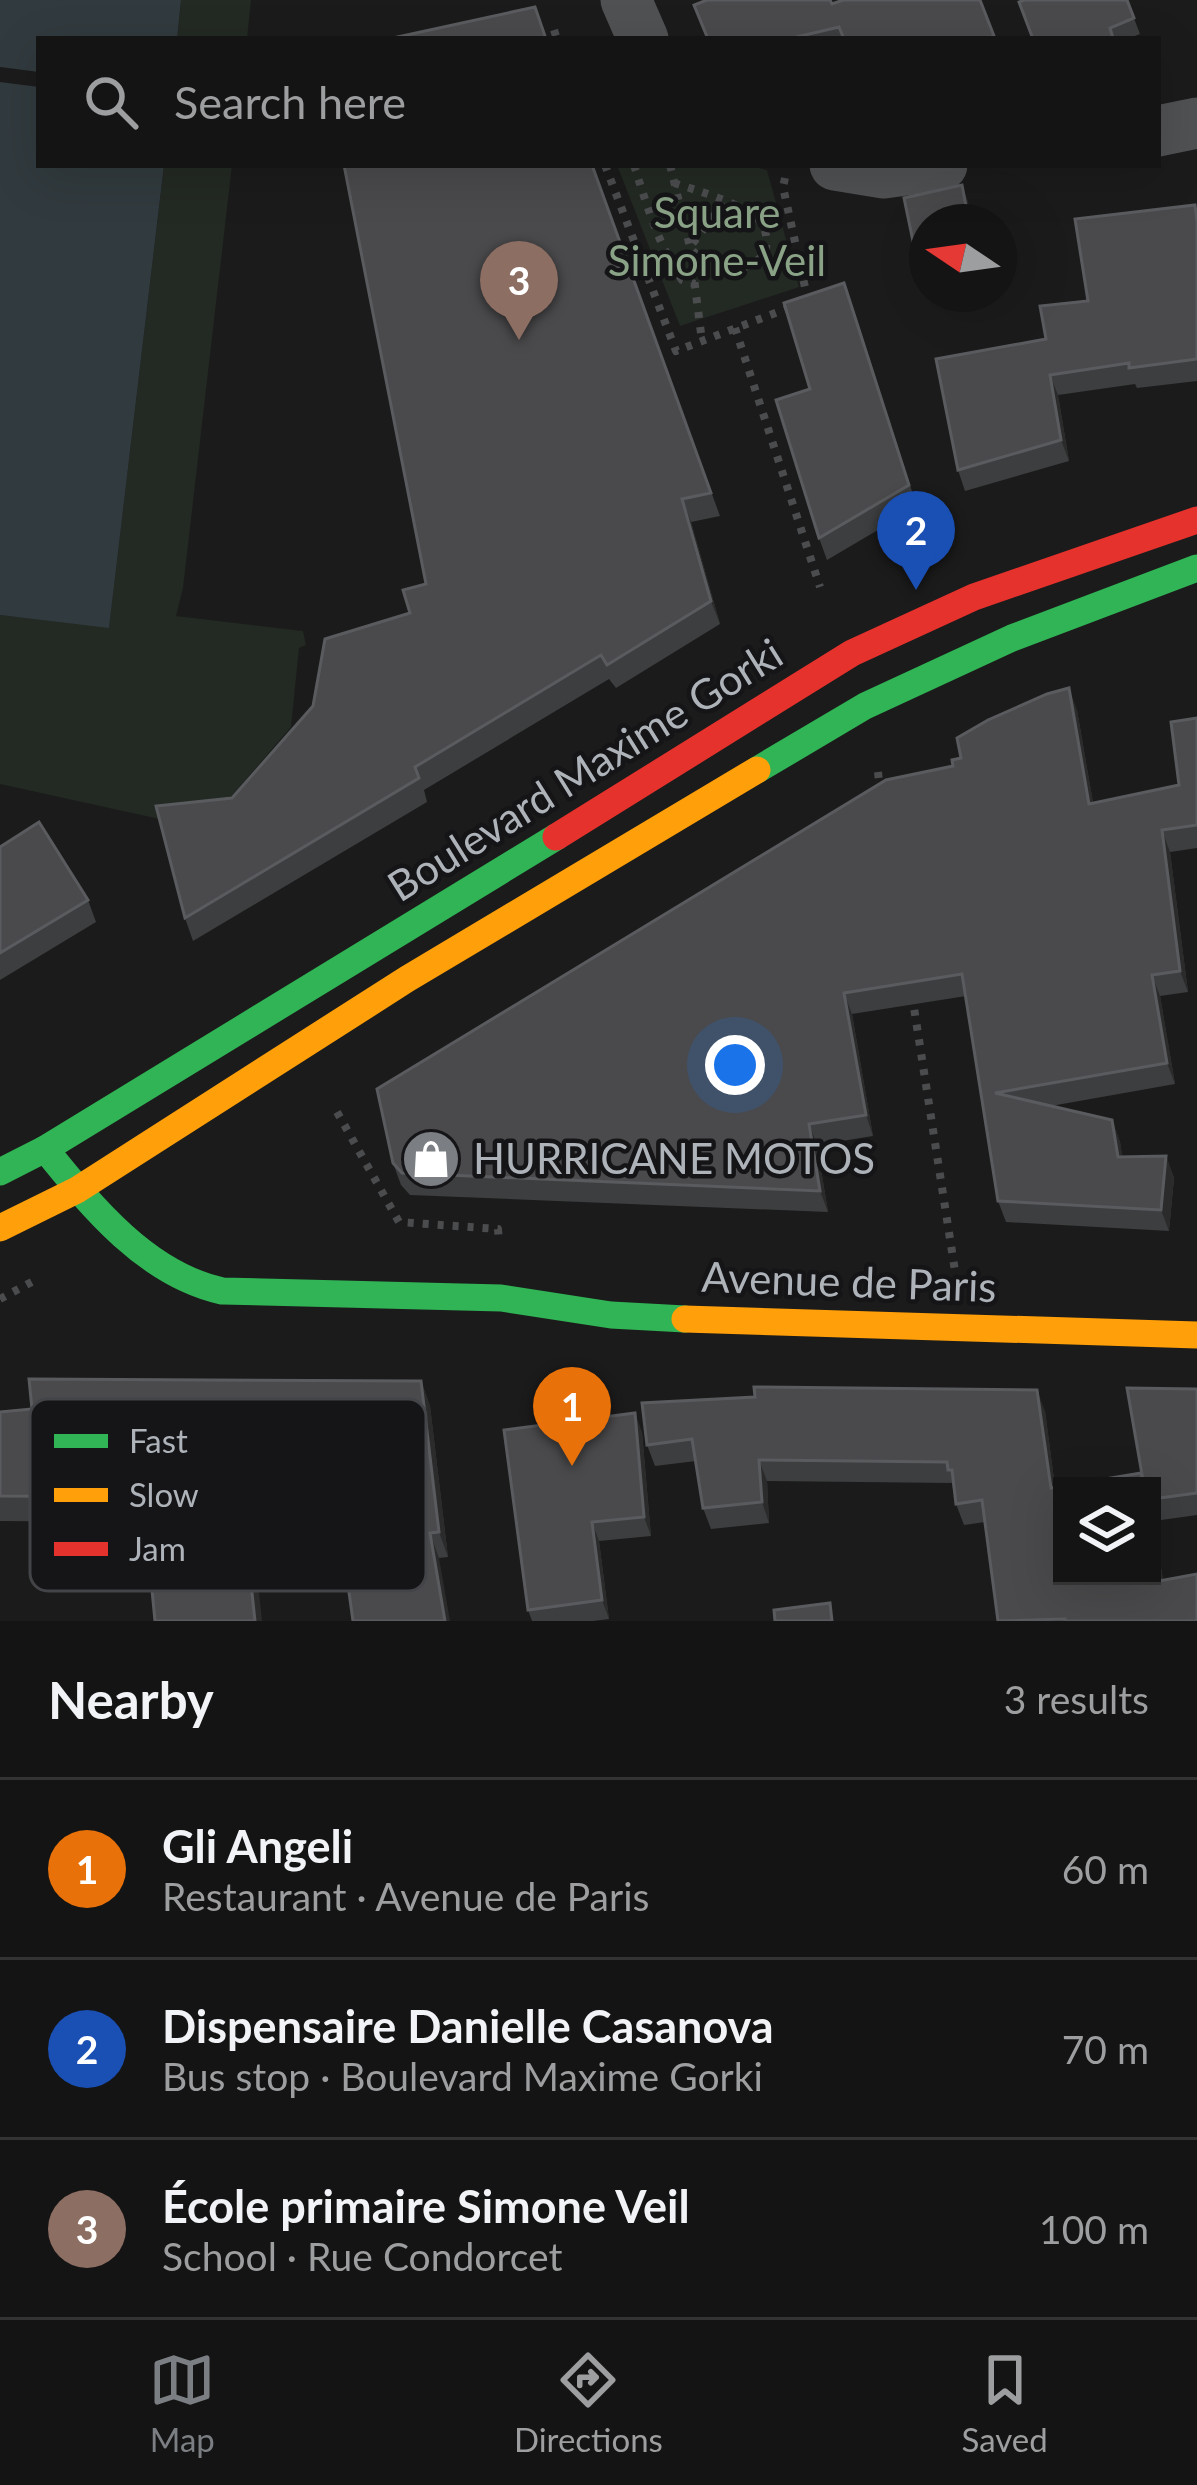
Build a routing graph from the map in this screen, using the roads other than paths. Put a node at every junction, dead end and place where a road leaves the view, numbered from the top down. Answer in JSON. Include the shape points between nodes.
{"nodes":[{"id":1,"x":626,"y":0,"type":"edge"},
{"id":2,"x":643,"y":36,"type":"edge"},
{"id":3,"x":1197,"y":123,"type":"edge"},
{"id":4,"x":1161,"y":130,"type":"edge"},
{"id":5,"x":853,"y":168,"type":"edge"},
{"id":6,"x":920,"y":168,"type":"edge"},
{"id":7,"x":1197,"y":520,"type":"edge"},
{"id":8,"x":1197,"y":568,"type":"edge"},
{"id":9,"x":44,"y":1149,"type":"junction"},
{"id":10,"x":0,"y":1172,"type":"edge"},
{"id":11,"x":77,"y":1190,"type":"junction"},
{"id":12,"x":0,"y":1228,"type":"edge"},
{"id":13,"x":614,"y":1286,"type":"dead end"},
{"id":14,"x":501,"y":1298,"type":"junction"},
{"id":15,"x":1197,"y":1334,"type":"edge"}],
"edges":[{"from":1,"to":2,"type":"street"},
{"from":3,"to":4,"type":"street"},
{"from":5,"to":6,"type":"street"},
{"from":7,"to":9,"type":"main road","name":"Boulevard Maxime Gorki","via":[[974,597],[853,653]]},
{"from":8,"to":11,"type":"main road","name":"Boulevard Maxime Gorki","via":[[1012,638],[865,706],[407,979]]},
{"from":9,"to":10,"type":"main road"},
{"from":9,"to":11,"type":"main road","name":"Avenue de Paris"},
{"from":11,"to":12,"type":"main road"},
{"from":11,"to":14,"type":"main road","name":"Avenue de Paris","via":[[158,1265],[208,1288]]},
{"from":13,"to":14,"type":"main road","name":"Avenue de Paris"},
{"from":14,"to":15,"type":"main road","name":"Avenue de Paris","via":[[611,1316]]}]}
